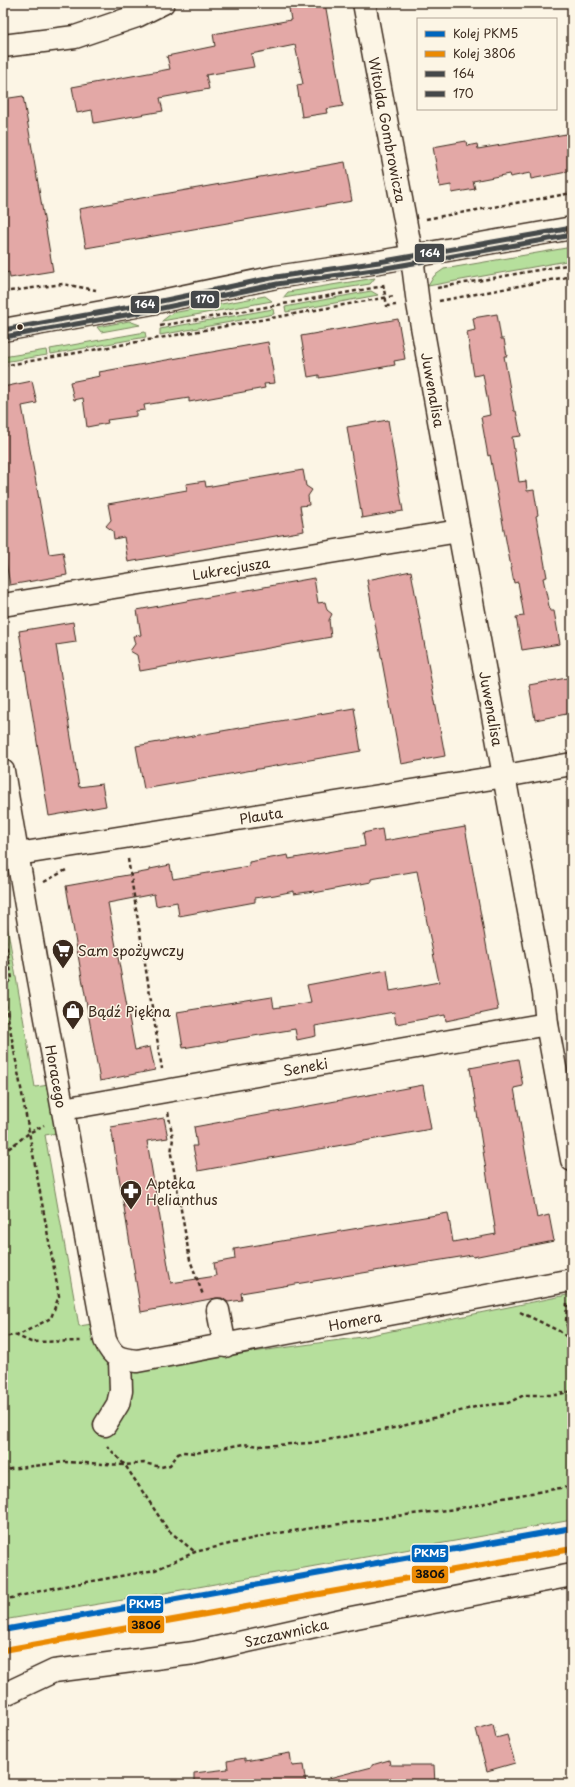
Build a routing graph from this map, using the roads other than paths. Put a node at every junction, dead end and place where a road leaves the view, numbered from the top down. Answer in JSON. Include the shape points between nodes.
{"nodes":[{"id":1,"x":163,"y":3,"type":"edge"},
{"id":2,"x":364,"y":3,"type":"edge"},
{"id":3,"x":3,"y":46,"type":"edge"},
{"id":4,"x":572,"y":228,"type":"edge"},
{"id":5,"x":412,"y":257,"type":"junction"},
{"id":6,"x":3,"y":330,"type":"edge"},
{"id":7,"x":459,"y":531,"type":"junction"},
{"id":8,"x":3,"y":605,"type":"edge"},
{"id":9,"x":572,"y":764,"type":"edge"},
{"id":10,"x":3,"y":771,"type":"edge"},
{"id":11,"x":505,"y":776,"type":"junction"},
{"id":12,"x":18,"y":854,"type":"junction"},
{"id":13,"x":547,"y":1024,"type":"junction"},
{"id":14,"x":63,"y":1109,"type":"junction"},
{"id":15,"x":572,"y":1160,"type":"edge"},
{"id":16,"x":569,"y":1280,"type":"edge"},
{"id":17,"x":218,"y":1310,"type":"dead end"},
{"id":18,"x":225,"y":1346,"type":"junction"},
{"id":19,"x":129,"y":1360,"type":"junction"},
{"id":20,"x":105,"y":1425,"type":"road end"},
{"id":21,"x":572,"y":1575,"type":"edge"},
{"id":22,"x":3,"y":1695,"type":"edge"}],
"edges":[{"from":1,"to":3,"type":"street","via":[[136,16],[75,37]]},
{"from":2,"to":5,"type":"street","name":"Witolda Gombrowicza"},
{"from":4,"to":5,"type":"street"},
{"from":5,"to":6,"type":"street","via":[[276,277]]},
{"from":5,"to":7,"type":"street","name":"Juwenalisa","via":[[417,298]]},
{"from":7,"to":8,"type":"street","name":"Lukrecjusza"},
{"from":7,"to":11,"type":"street","name":"Juwenalisa"},
{"from":9,"to":11,"type":"street","name":"Plauta"},
{"from":10,"to":12,"type":"street","name":"Horacego"},
{"from":11,"to":12,"type":"street","name":"Plauta"},
{"from":11,"to":13,"type":"street","name":"Juwenalisa","via":[[544,993]]},
{"from":12,"to":14,"type":"street","name":"Horacego"},
{"from":13,"to":14,"type":"street","name":"Seneki"},
{"from":13,"to":15,"type":"street","name":"Juwenalisa"},
{"from":14,"to":19,"type":"street","name":"Horacego","via":[[105,1340],[110,1351]]},
{"from":16,"to":18,"type":"street","name":"Homera"},
{"from":17,"to":18,"type":"street"},
{"from":18,"to":19,"type":"street","name":"Homera"},
{"from":19,"to":20,"type":"street","via":[[118,1404]]},
{"from":21,"to":22,"type":"street","name":"Szczawnicka","via":[[346,1619],[194,1653],[54,1671]]}]}
